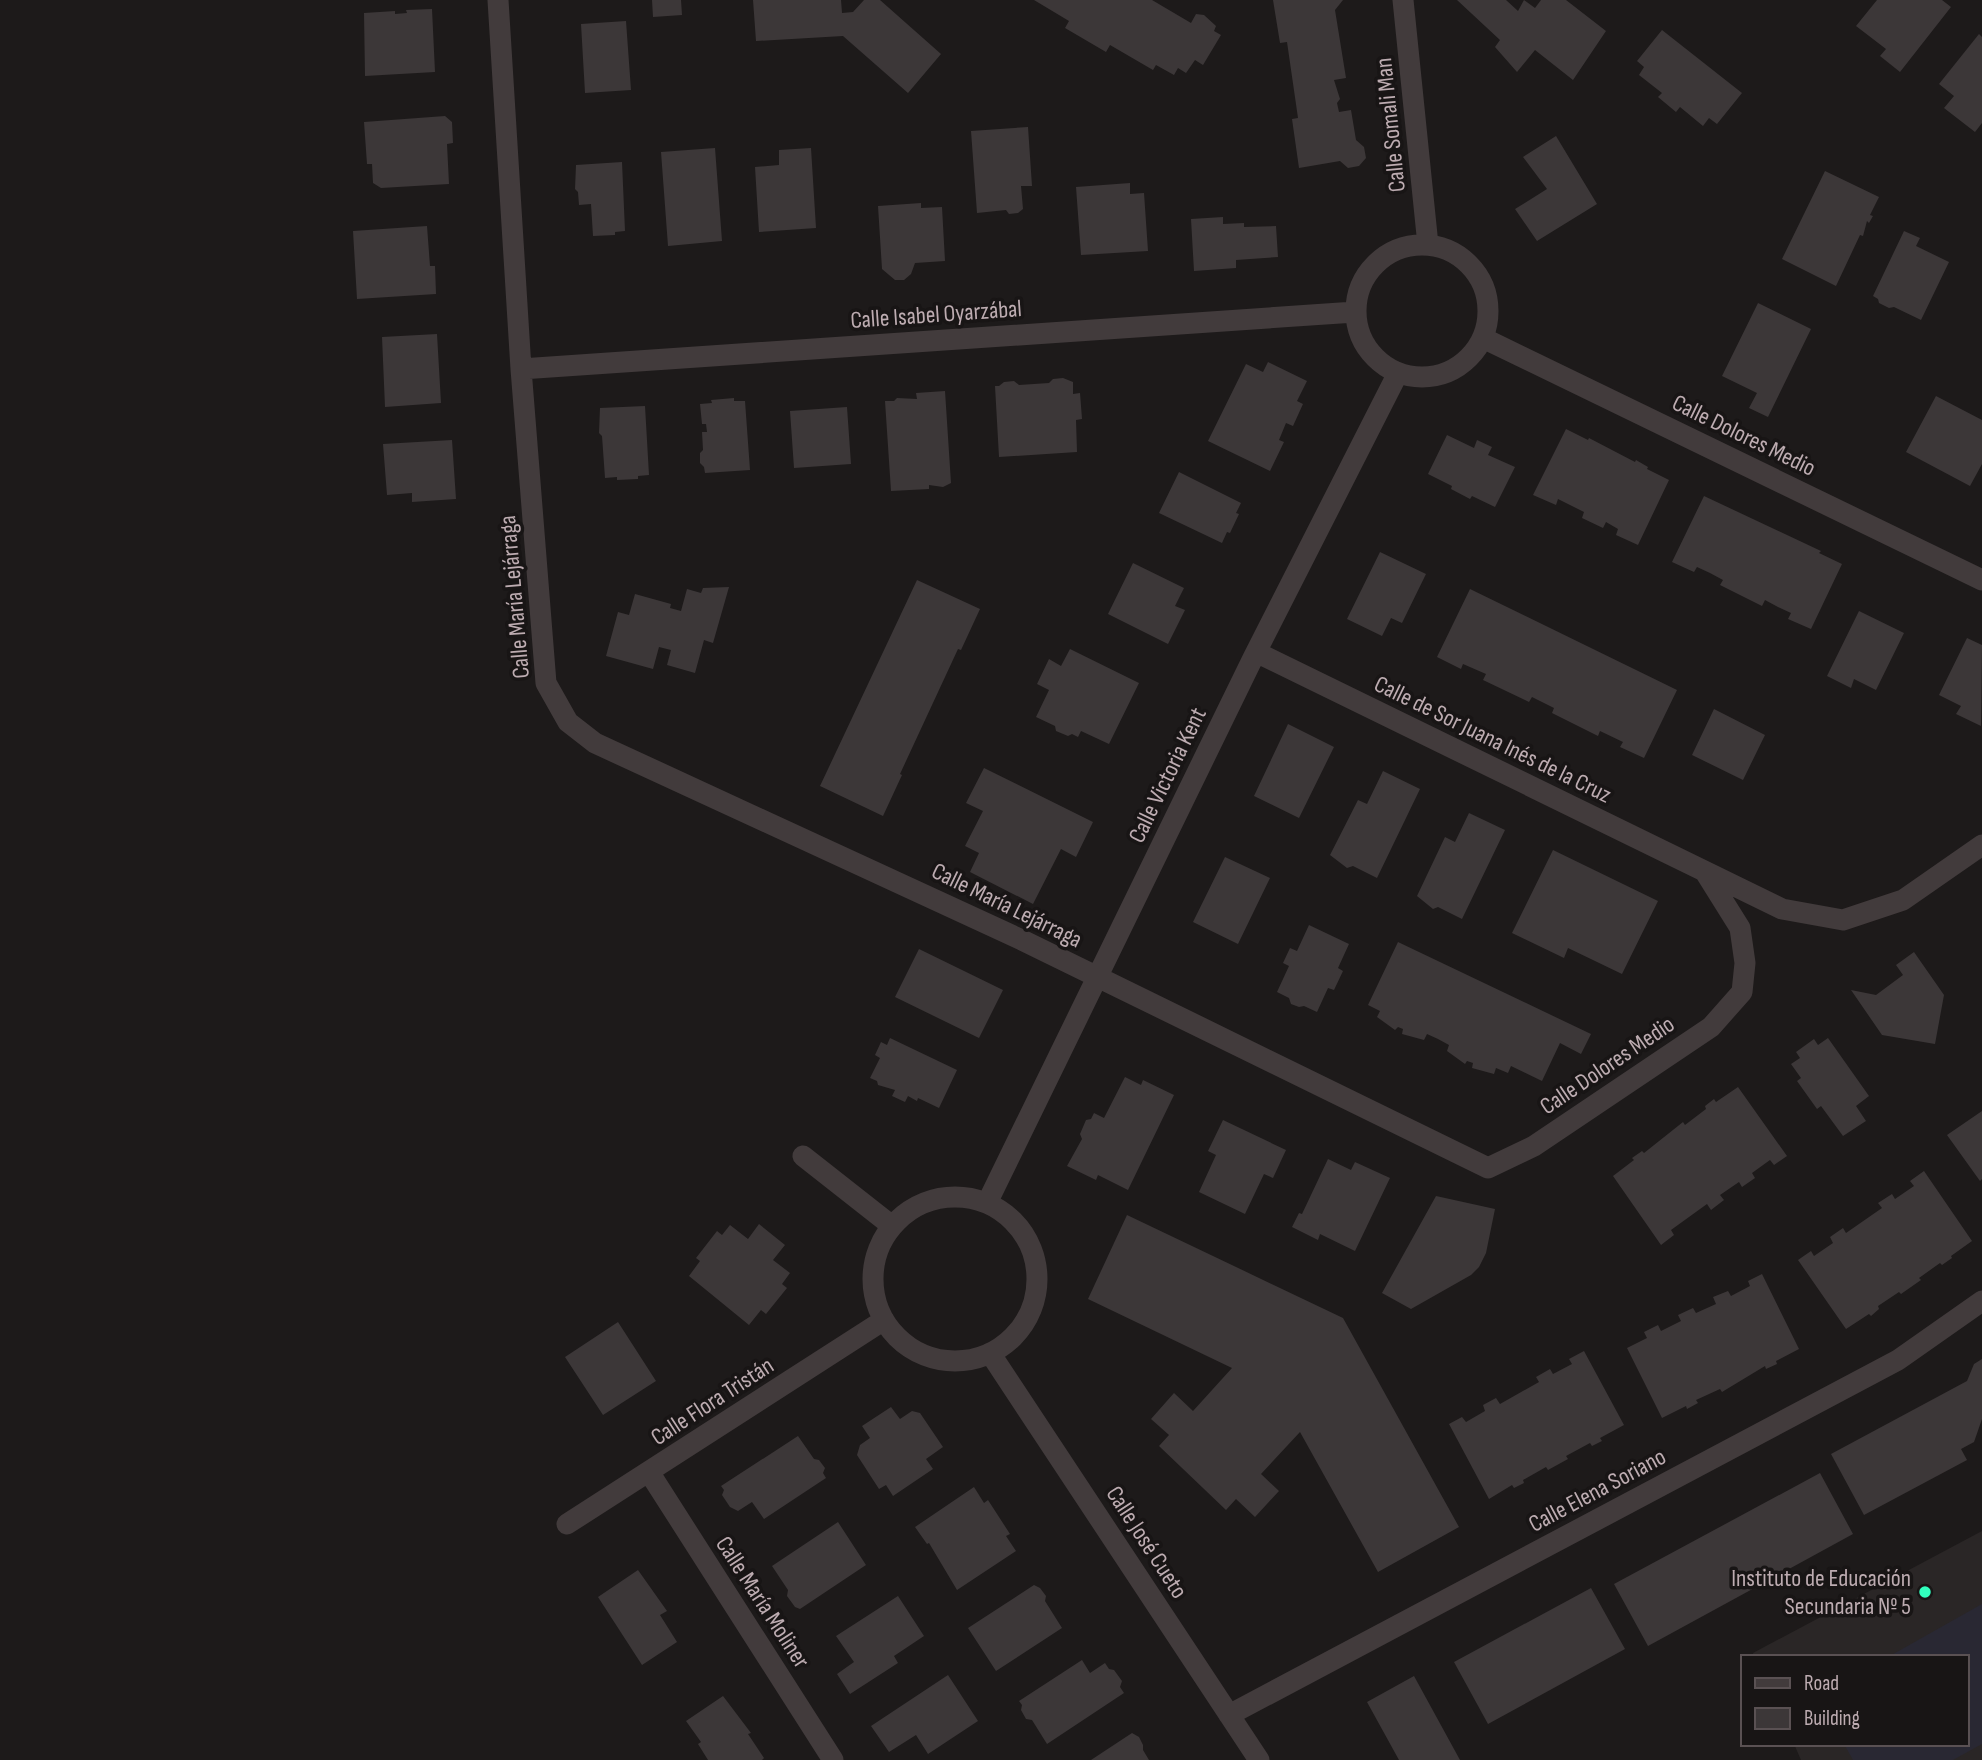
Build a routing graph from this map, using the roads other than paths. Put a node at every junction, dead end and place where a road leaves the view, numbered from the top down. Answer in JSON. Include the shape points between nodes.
{"nodes":[{"id":1,"x":498,"y":0,"type":"edge"},
{"id":2,"x":1403,"y":0,"type":"edge"},
{"id":3,"x":1429,"y":245,"type":"junction"},
{"id":4,"x":1355,"y":312,"type":"junction"},
{"id":5,"x":1483,"y":338,"type":"junction"},
{"id":6,"x":521,"y":369,"type":"junction"},
{"id":7,"x":1398,"y":373,"type":"junction"},
{"id":8,"x":1982,"y":580,"type":"edge"},
{"id":9,"x":1258,"y":653,"type":"junction"},
{"id":10,"x":1982,"y":845,"type":"edge"},
{"id":11,"x":1705,"y":872,"type":"junction"},
{"id":12,"x":1098,"y":978,"type":"junction"},
{"id":13,"x":803,"y":1156,"type":"dead end"},
{"id":14,"x":987,"y":1203,"type":"junction"},
{"id":15,"x":892,"y":1226,"type":"junction"},
{"id":16,"x":1982,"y":1301,"type":"edge"},
{"id":17,"x":884,"y":1320,"type":"junction"},
{"id":18,"x":990,"y":1353,"type":"junction"},
{"id":19,"x":649,"y":1472,"type":"junction"},
{"id":20,"x":567,"y":1524,"type":"dead end"},
{"id":21,"x":1230,"y":1715,"type":"junction"},
{"id":22,"x":833,"y":1760,"type":"edge"},
{"id":23,"x":1259,"y":1760,"type":"edge"}],
"edges":[{"from":1,"to":6,"type":"street","name":"Calle María Lejárraga"},
{"from":2,"to":3,"type":"street","name":"Calle Somali Man"},
{"from":3,"to":4,"type":"street","via":[[1391,252],[1373,266],[1359,289]]},
{"from":3,"to":5,"type":"street","via":[[1460,256],[1477,272],[1488,299]]},
{"from":4,"to":6,"type":"street","name":"Calle Isabel Oyarzábal"},
{"from":4,"to":7,"type":"street","via":[[1365,347],[1378,362]]},
{"from":5,"to":7,"type":"street","via":[[1462,364],[1443,375]]},
{"from":5,"to":8,"type":"street","name":"Calle Dolores Medio"},
{"from":6,"to":12,"type":"street","name":"Calle María Lejárraga","via":[[546,683],[568,722],[595,743]]},
{"from":7,"to":9,"type":"street","name":"Calle Victoria Kent"},
{"from":9,"to":11,"type":"street","name":"Calle de Sor Juana Inés de la Cruz"},
{"from":9,"to":12,"type":"street","name":"Calle Victoria Kent"},
{"from":10,"to":11,"type":"street","via":[[1903,900],[1843,920],[1782,909]]},
{"from":11,"to":12,"type":"street","name":"Calle Dolores Medio","via":[[1740,928],[1745,963],[1742,992],[1711,1027],[1534,1146],[1488,1168]]},
{"from":12,"to":14,"type":"street","name":"Calle Victoria Kent"},
{"from":13,"to":15,"type":"street"},
{"from":14,"to":15,"type":"street","via":[[945,1196],[917,1205]]},
{"from":14,"to":18,"type":"street","via":[[1012,1219],[1029,1242],[1038,1278],[1033,1306],[1014,1337]]},
{"from":15,"to":17,"type":"street","via":[[874,1263],[873,1292]]},
{"from":16,"to":21,"type":"street","name":"Calle Elena Soriano","via":[[1898,1360]]},
{"from":17,"to":18,"type":"street","via":[[902,1342],[933,1358],[962,1361]]},
{"from":17,"to":19,"type":"street","name":"Calle Flora Tristán"},
{"from":18,"to":21,"type":"street","name":"Calle José Cueto"},
{"from":19,"to":20,"type":"street","name":"Calle Flora Tristán"},
{"from":19,"to":22,"type":"street","name":"Calle María Moliner"},
{"from":21,"to":23,"type":"street","name":"Calle José Cueto"}]}
